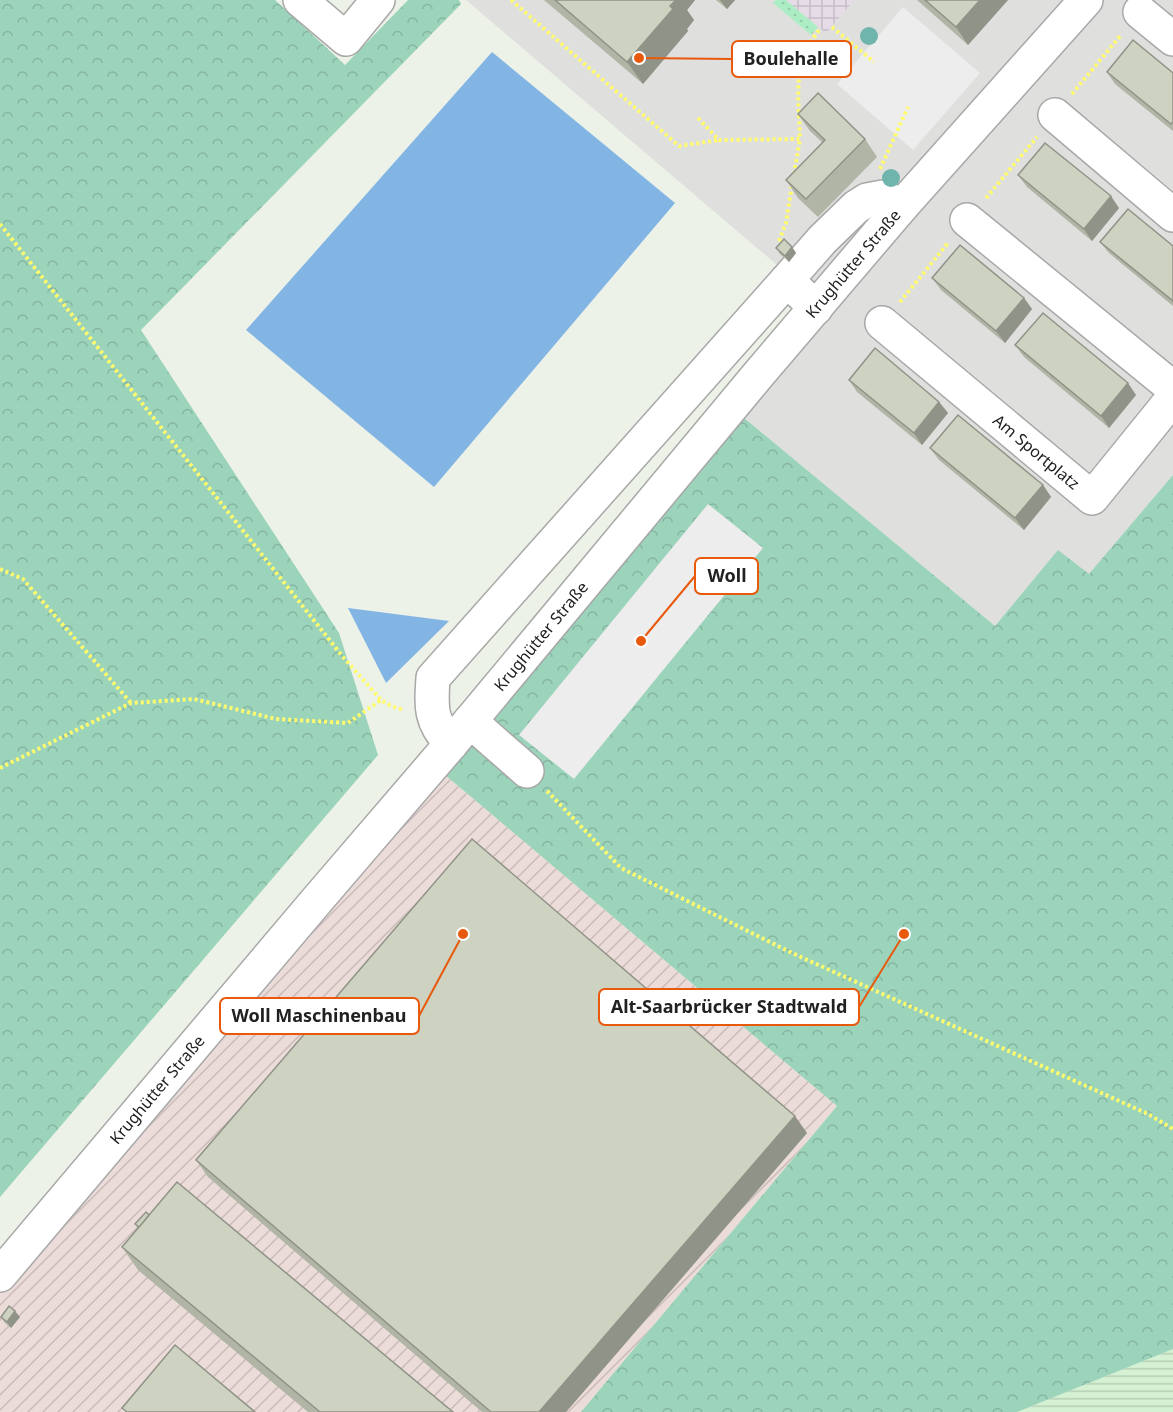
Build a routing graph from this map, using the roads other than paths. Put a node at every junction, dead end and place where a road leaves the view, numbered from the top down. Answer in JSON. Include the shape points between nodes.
{"nodes":[{"id":1,"x":300,"y":0,"type":"edge"},
{"id":2,"x":378,"y":0,"type":"edge"},
{"id":3,"x":1086,"y":0,"type":"edge"},
{"id":4,"x":1140,"y":12,"type":"road end"},
{"id":5,"x":1173,"y":39,"type":"edge"},
{"id":6,"x":1055,"y":115,"type":"road end"},
{"id":7,"x":902,"y":206,"type":"junction"},
{"id":8,"x":1173,"y":215,"type":"edge"},
{"id":9,"x":968,"y":220,"type":"road end"},
{"id":10,"x":787,"y":280,"type":"junction"},
{"id":11,"x":816,"y":308,"type":"junction"},
{"id":12,"x":882,"y":322,"type":"road end"},
{"id":13,"x":1173,"y":388,"type":"edge"},
{"id":14,"x":1173,"y":398,"type":"edge"},
{"id":15,"x":461,"y":733,"type":"junction"},
{"id":16,"x":527,"y":771,"type":"road end"},
{"id":17,"x":0,"y":1275,"type":"edge"}],
"edges":[{"from":1,"to":2,"type":"street","via":[[346,39]]},
{"from":3,"to":7,"type":"street","name":"Krughütter Straße"},
{"from":4,"to":5,"type":"street"},
{"from":6,"to":8,"type":"street"},
{"from":7,"to":10,"type":"street","via":[[883,197],[856,207]]},
{"from":7,"to":11,"type":"street","name":"Krughütter Straße"},
{"from":9,"to":13,"type":"street"},
{"from":10,"to":11,"type":"street"},
{"from":10,"to":15,"type":"street","via":[[433,678],[431,708],[439,731]]},
{"from":11,"to":15,"type":"street","name":"Krughütter Straße"},
{"from":12,"to":14,"type":"street","name":"Am Sportplatz","via":[[1092,498]]},
{"from":15,"to":16,"type":"street"},
{"from":15,"to":17,"type":"street","name":"Krughütter Straße"}]}
